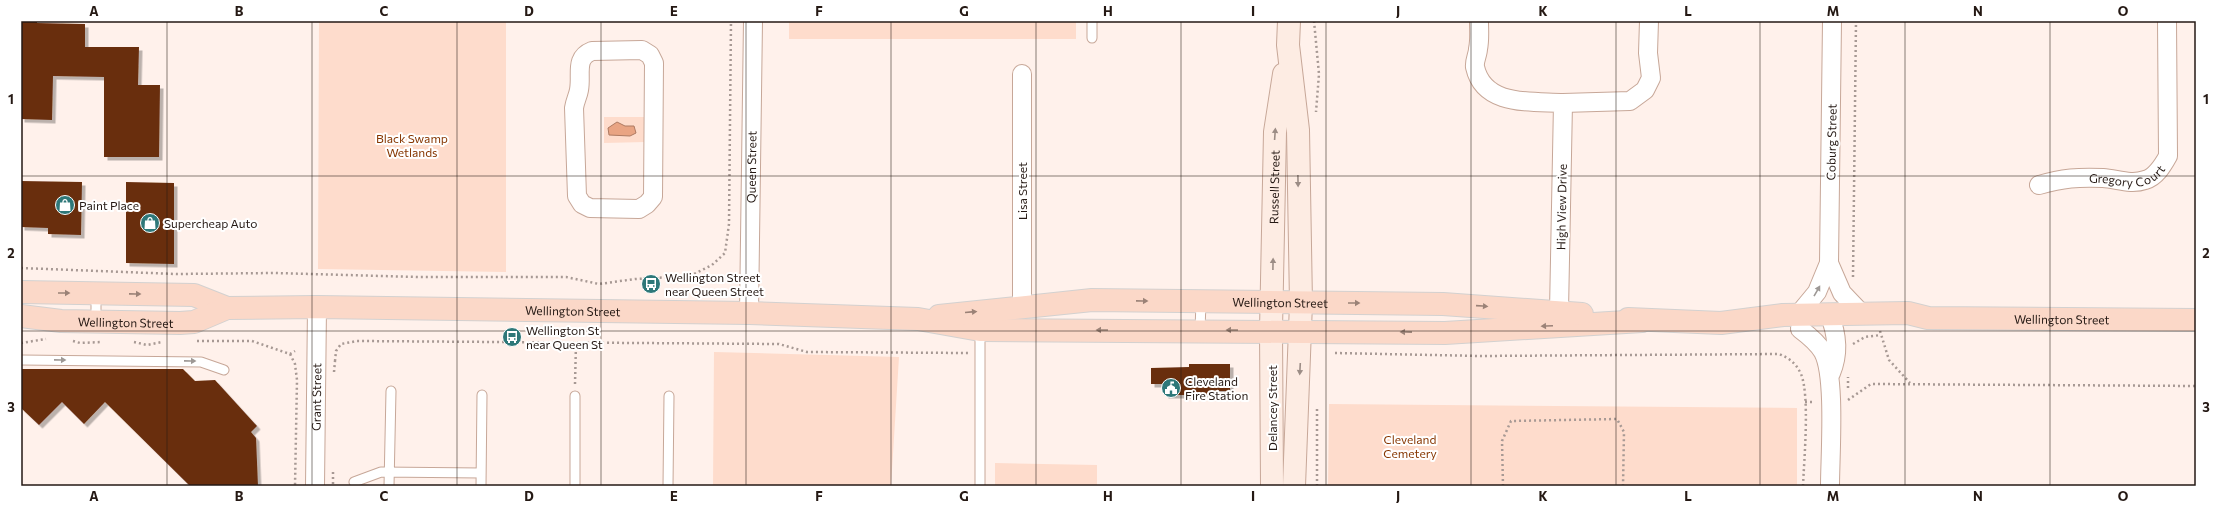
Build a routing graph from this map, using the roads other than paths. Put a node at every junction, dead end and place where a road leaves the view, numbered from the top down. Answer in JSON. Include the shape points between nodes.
{"nodes":[{"id":1,"x":753,"y":21,"type":"edge"},
{"id":2,"x":1092,"y":21,"type":"edge"},
{"id":3,"x":1289,"y":21,"type":"edge"},
{"id":4,"x":1479,"y":21,"type":"edge"},
{"id":5,"x":1649,"y":21,"type":"edge"},
{"id":6,"x":1832,"y":21,"type":"edge"},
{"id":7,"x":2167,"y":21,"type":"edge"},
{"id":8,"x":1092,"y":38,"type":"dead end"},
{"id":9,"x":1288,"y":45,"type":"junction"},
{"id":10,"x":1022,"y":74,"type":"dead end"},
{"id":11,"x":1563,"y":103,"type":"junction"},
{"id":12,"x":654,"y":130,"type":"joint"},
{"id":13,"x":2039,"y":185,"type":"dead end"},
{"id":14,"x":1829,"y":263,"type":"junction"},
{"id":15,"x":21,"y":292,"type":"edge"},
{"id":16,"x":96,"y":293,"type":"junction"},
{"id":17,"x":1201,"y":302,"type":"junction"},
{"id":18,"x":1272,"y":303,"type":"junction"},
{"id":19,"x":1301,"y":303,"type":"junction"},
{"id":20,"x":317,"y":307,"type":"junction"},
{"id":21,"x":1022,"y":307,"type":"junction"},
{"id":22,"x":227,"y":308,"type":"junction"},
{"id":23,"x":1559,"y":311,"type":"junction"},
{"id":24,"x":749,"y":313,"type":"junction"},
{"id":25,"x":1862,"y":314,"type":"junction"},
{"id":26,"x":21,"y":316,"type":"edge"},
{"id":27,"x":918,"y":318,"type":"junction"},
{"id":28,"x":1928,"y":318,"type":"junction"},
{"id":29,"x":2196,"y":320,"type":"edge"},
{"id":30,"x":1642,"y":321,"type":"junction"},
{"id":31,"x":1832,"y":321,"type":"junction"},
{"id":32,"x":96,"y":322,"type":"junction"},
{"id":33,"x":1799,"y":322,"type":"junction"},
{"id":34,"x":980,"y":330,"type":"junction"},
{"id":35,"x":1200,"y":330,"type":"junction"},
{"id":36,"x":1271,"y":330,"type":"junction"},
{"id":37,"x":1301,"y":330,"type":"junction"},
{"id":38,"x":21,"y":360,"type":"edge"},
{"id":39,"x":224,"y":370,"type":"dead end"},
{"id":40,"x":1830,"y":376,"type":"junction"},
{"id":41,"x":391,"y":391,"type":"dead end"},
{"id":42,"x":482,"y":395,"type":"dead end"},
{"id":43,"x":575,"y":396,"type":"road end"},
{"id":44,"x":669,"y":396,"type":"dead end"},
{"id":45,"x":390,"y":472,"type":"junction"},
{"id":46,"x":481,"y":473,"type":"junction"},
{"id":47,"x":354,"y":482,"type":"dead end"},
{"id":48,"x":315,"y":486,"type":"edge"},
{"id":49,"x":390,"y":486,"type":"edge"},
{"id":50,"x":481,"y":486,"type":"edge"},
{"id":51,"x":575,"y":486,"type":"edge"},
{"id":52,"x":668,"y":486,"type":"edge"},
{"id":53,"x":980,"y":486,"type":"edge"},
{"id":54,"x":1272,"y":486,"type":"edge"},
{"id":55,"x":1294,"y":486,"type":"edge"},
{"id":56,"x":1830,"y":486,"type":"edge"}],
"edges":[{"from":1,"to":24,"type":"street","name":"Queen Street"},
{"from":2,"to":8,"type":"lane"},
{"from":3,"to":9,"type":"main road","name":"Russell Street"},
{"from":4,"to":11,"type":"street","via":[[1478,48],[1474,65],[1488,91],[1503,98]]},
{"from":5,"to":11,"type":"street","via":[[1648,53],[1651,78],[1645,90],[1630,101]]},
{"from":6,"to":14,"type":"street","name":"Coburg Street"},
{"from":7,"to":13,"type":"street","name":"Gregory Court","via":[[2168,156],[2160,169],[2146,180],[2129,183],[2104,178],[2063,178]]},
{"from":18,"to":9,"type":"main road","name":"Russell Street","one_way":true,"via":[[1275,132]]},
{"from":9,"to":19,"type":"main road","name":"Russell Street","one_way":true,"via":[[1298,130]]},
{"from":10,"to":21,"type":"street","name":"Lisa Street"},
{"from":11,"to":23,"type":"street","name":"High View Drive"},
{"from":12,"to":12,"type":"street","via":[[654,63],[650,55],[642,50],[592,51],[584,54],[580,61],[579,91],[574,108],[577,196],[582,204],[590,208],[639,209],[647,204],[653,197]]},
{"from":14,"to":25,"type":"street","name":"Coburg Street","via":[[1842,293]]},
{"from":33,"to":14,"type":"street","name":"Coburg Street","one_way":true,"via":[[1818,292]]},
{"from":15,"to":16,"type":"main road","name":"Wellington Street","one_way":true},
{"from":16,"to":22,"type":"main road","name":"Wellington Street","one_way":true,"via":[[194,295]]},
{"from":16,"to":32,"type":"lane"},
{"from":17,"to":18,"type":"main road","name":"Wellington Street"},
{"from":21,"to":17,"type":"main road","name":"Wellington Street","one_way":true,"via":[[1092,300]]},
{"from":17,"to":35,"type":"lane"},
{"from":18,"to":19,"type":"main road","name":"Wellington Street"},
{"from":18,"to":36,"type":"main road","name":"Russell Street"},
{"from":19,"to":23,"type":"main road","name":"Wellington Street","one_way":true,"via":[[1443,304]]},
{"from":19,"to":37,"type":"main road","name":"Russell Street"},
{"from":20,"to":22,"type":"main road","name":"Wellington Street"},
{"from":20,"to":24,"type":"main road","name":"Wellington Street"},
{"from":20,"to":48,"type":"street","name":"Grant Street"},
{"from":27,"to":21,"type":"main road","name":"Wellington Street","one_way":true},
{"from":22,"to":32,"type":"main road","name":"Wellington Street","via":[[194,322]]},
{"from":23,"to":30,"type":"main road","name":"Wellington Street"},
{"from":24,"to":27,"type":"main road","name":"Wellington Street"},
{"from":25,"to":28,"type":"main road","name":"Wellington Street","via":[[1908,313]]},
{"from":25,"to":31,"type":"main road","name":"Wellington Street"},
{"from":26,"to":32,"type":"main road","name":"Wellington Street"},
{"from":27,"to":34,"type":"main road","name":"Wellington Street"},
{"from":28,"to":29,"type":"main road","name":"Wellington Street"},
{"from":28,"to":31,"type":"main road","name":"Wellington Street","via":[[1910,326],[1880,331]]},
{"from":30,"to":33,"type":"main road","name":"Wellington Street"},
{"from":30,"to":37,"type":"main road","name":"Wellington Street","one_way":true,"via":[[1445,332]]},
{"from":31,"to":33,"type":"main road","name":"Wellington Street"},
{"from":31,"to":40,"type":"street","via":[[1836,362]]},
{"from":33,"to":40,"type":"street","via":[[1824,352]]},
{"from":35,"to":34,"type":"main road","name":"Wellington Street","one_way":true},
{"from":34,"to":53,"type":"lane"},
{"from":36,"to":35,"type":"main road","name":"Wellington Street","one_way":true},
{"from":36,"to":37,"type":"main road","name":"Wellington Street"},
{"from":36,"to":54,"type":"main road","name":"Delancey Street"},
{"from":37,"to":55,"type":"main road","name":"Delancey Street","one_way":true},
{"from":38,"to":39,"type":"lane","one_way":true,"via":[[201,362]]},
{"from":40,"to":56,"type":"street"},
{"from":41,"to":45,"type":"lane"},
{"from":42,"to":46,"type":"lane"},
{"from":43,"to":51,"type":"lane"},
{"from":44,"to":52,"type":"lane"},
{"from":45,"to":46,"type":"lane"},
{"from":45,"to":47,"type":"lane","via":[[381,472]]},
{"from":45,"to":49,"type":"lane"},
{"from":46,"to":50,"type":"lane"}]}
